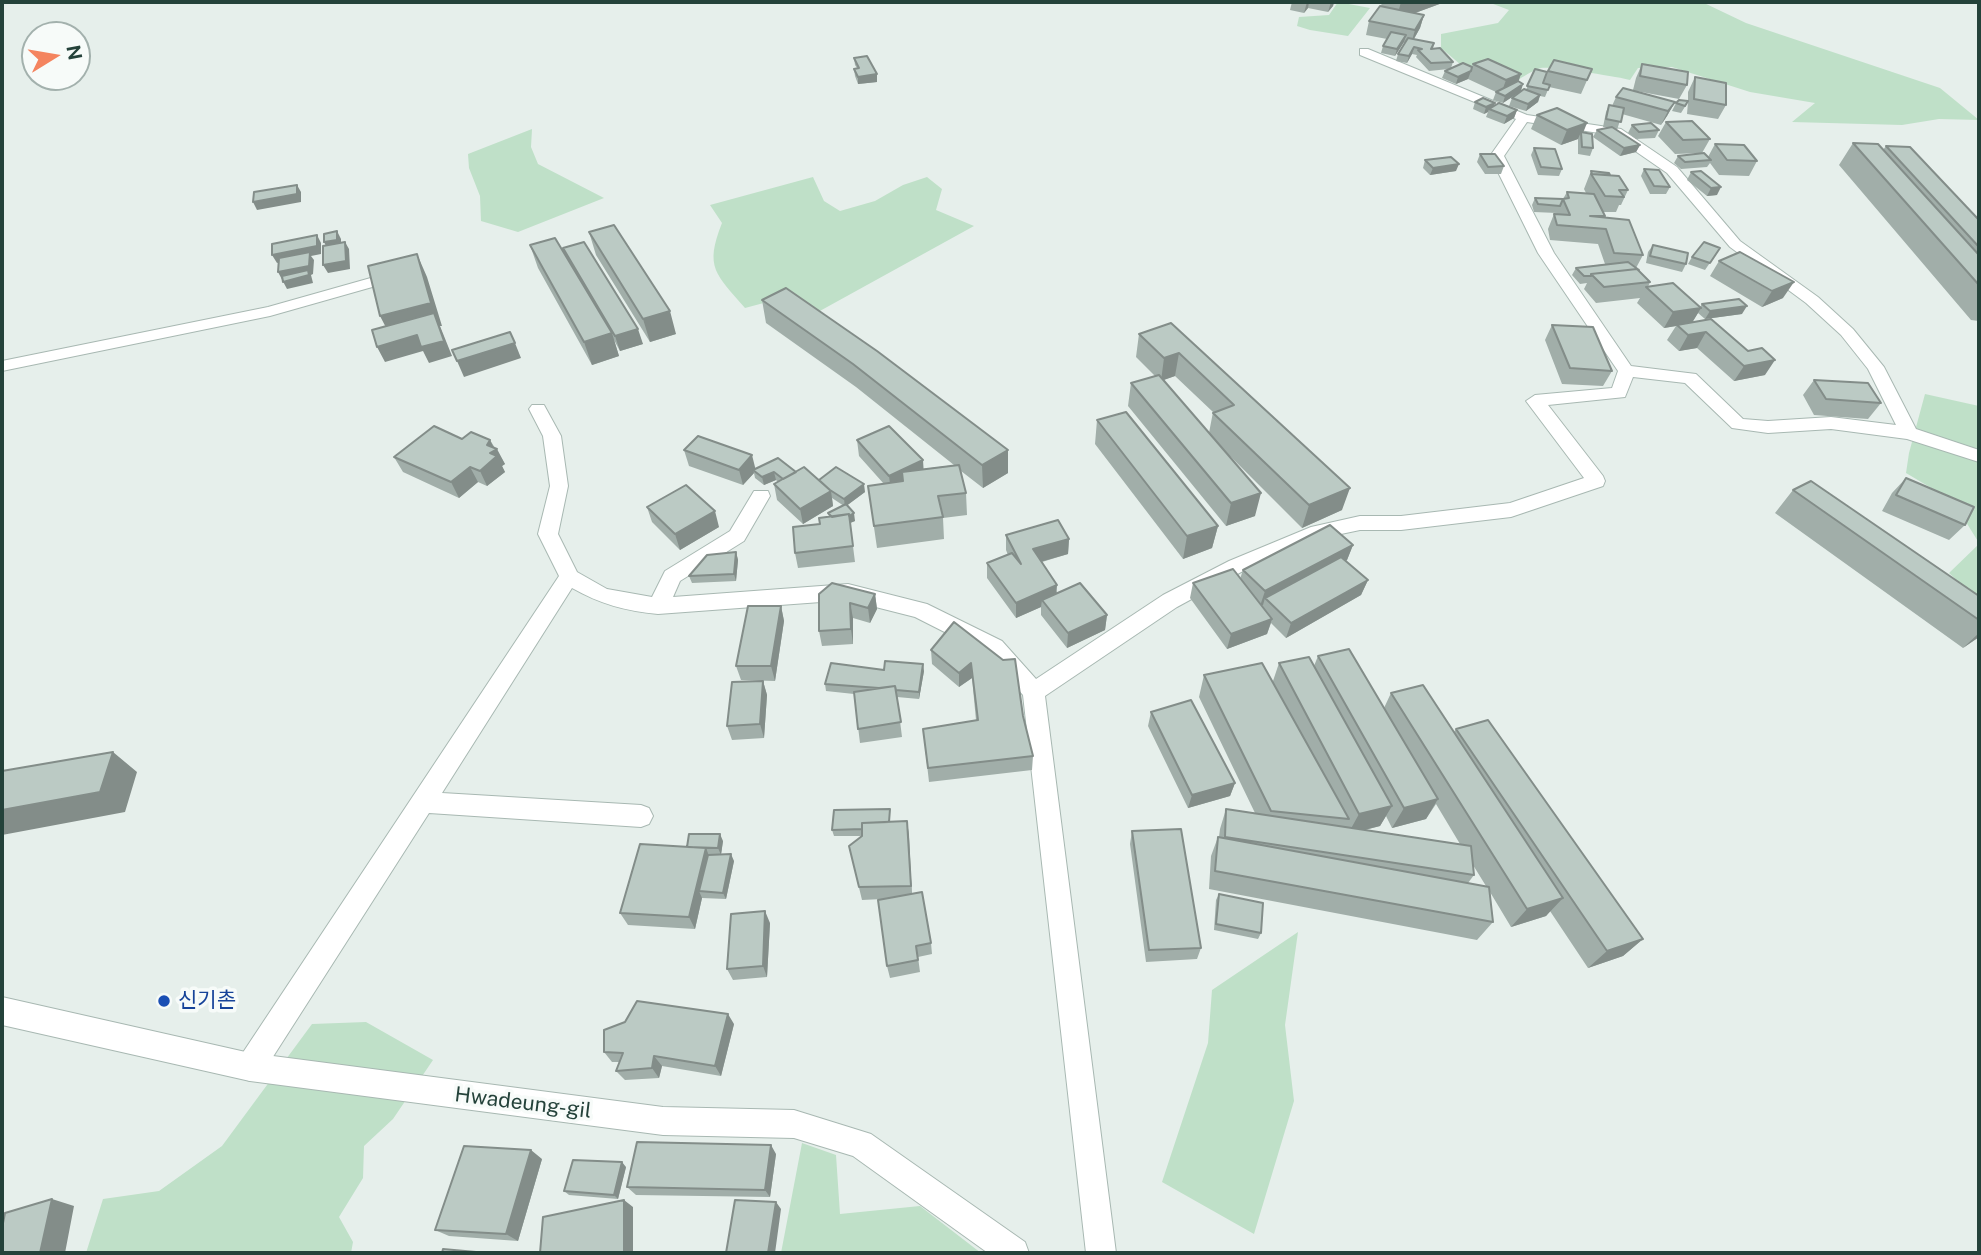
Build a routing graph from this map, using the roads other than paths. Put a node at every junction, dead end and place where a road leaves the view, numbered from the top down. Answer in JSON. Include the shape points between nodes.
{"nodes":[{"id":1,"x":1364,"y":52,"type":"dead end"},
{"id":2,"x":1524,"y":118,"type":"junction"},
{"id":3,"x":410,"y":272,"type":"edge"},
{"id":4,"x":2,"y":366,"type":"edge"},
{"id":5,"x":1626,"y":371,"type":"junction"},
{"id":6,"x":538,"y":410,"type":"dead end"},
{"id":7,"x":1909,"y":433,"type":"junction"},
{"id":8,"x":1979,"y":456,"type":"edge"},
{"id":9,"x":761,"y":496,"type":"dead end"},
{"id":10,"x":569,"y":577,"type":"junction"},
{"id":11,"x":658,"y":606,"type":"junction"},
{"id":12,"x":1034,"y":692,"type":"junction"},
{"id":13,"x":425,"y":802,"type":"junction"},
{"id":14,"x":641,"y":817,"type":"dead end"},
{"id":15,"x":2,"y":1011,"type":"edge"},
{"id":16,"x":250,"y":1067,"type":"junction"},
{"id":17,"x":1014,"y":1253,"type":"edge"},
{"id":18,"x":1101,"y":1253,"type":"edge"}],
"edges":[{"from":1,"to":2,"type":"street"},
{"from":2,"to":5,"type":"street","via":[[1497,156],[1546,253]]},
{"from":2,"to":7,"type":"street","via":[[1616,132],[1672,170],[1735,244],[1812,300],[1847,332],[1876,367]]},
{"from":3,"to":4,"type":"street","via":[[270,311]]},
{"from":5,"to":7,"type":"street","via":[[1690,377],[1738,424],[1768,427],[1831,422]]},
{"from":5,"to":12,"type":"street","via":[[1619,393],[1535,401],[1596,481],[1511,510],[1401,523],[1360,523],[1318,532],[1236,566],[1170,601]]},
{"from":6,"to":10,"type":"street","via":[[552,436],[559,486],[548,534]]},
{"from":7,"to":8,"type":"street"},
{"from":9,"to":11,"type":"street","via":[[737,536],[672,576]]},
{"from":10,"to":11,"type":"street","via":[[601,595]]},
{"from":10,"to":13,"type":"street"},
{"from":11,"to":12,"type":"street","via":[[848,592],[920,610],[994,647]]},
{"from":12,"to":18,"type":"street"},
{"from":13,"to":14,"type":"street"},
{"from":13,"to":16,"type":"street"},
{"from":15,"to":16,"type":"street","name":"Hwadeung-gil"},
{"from":16,"to":17,"type":"street","name":"Hwadeung-gil","via":[[663,1121],[794,1124],[861,1143]]}]}
